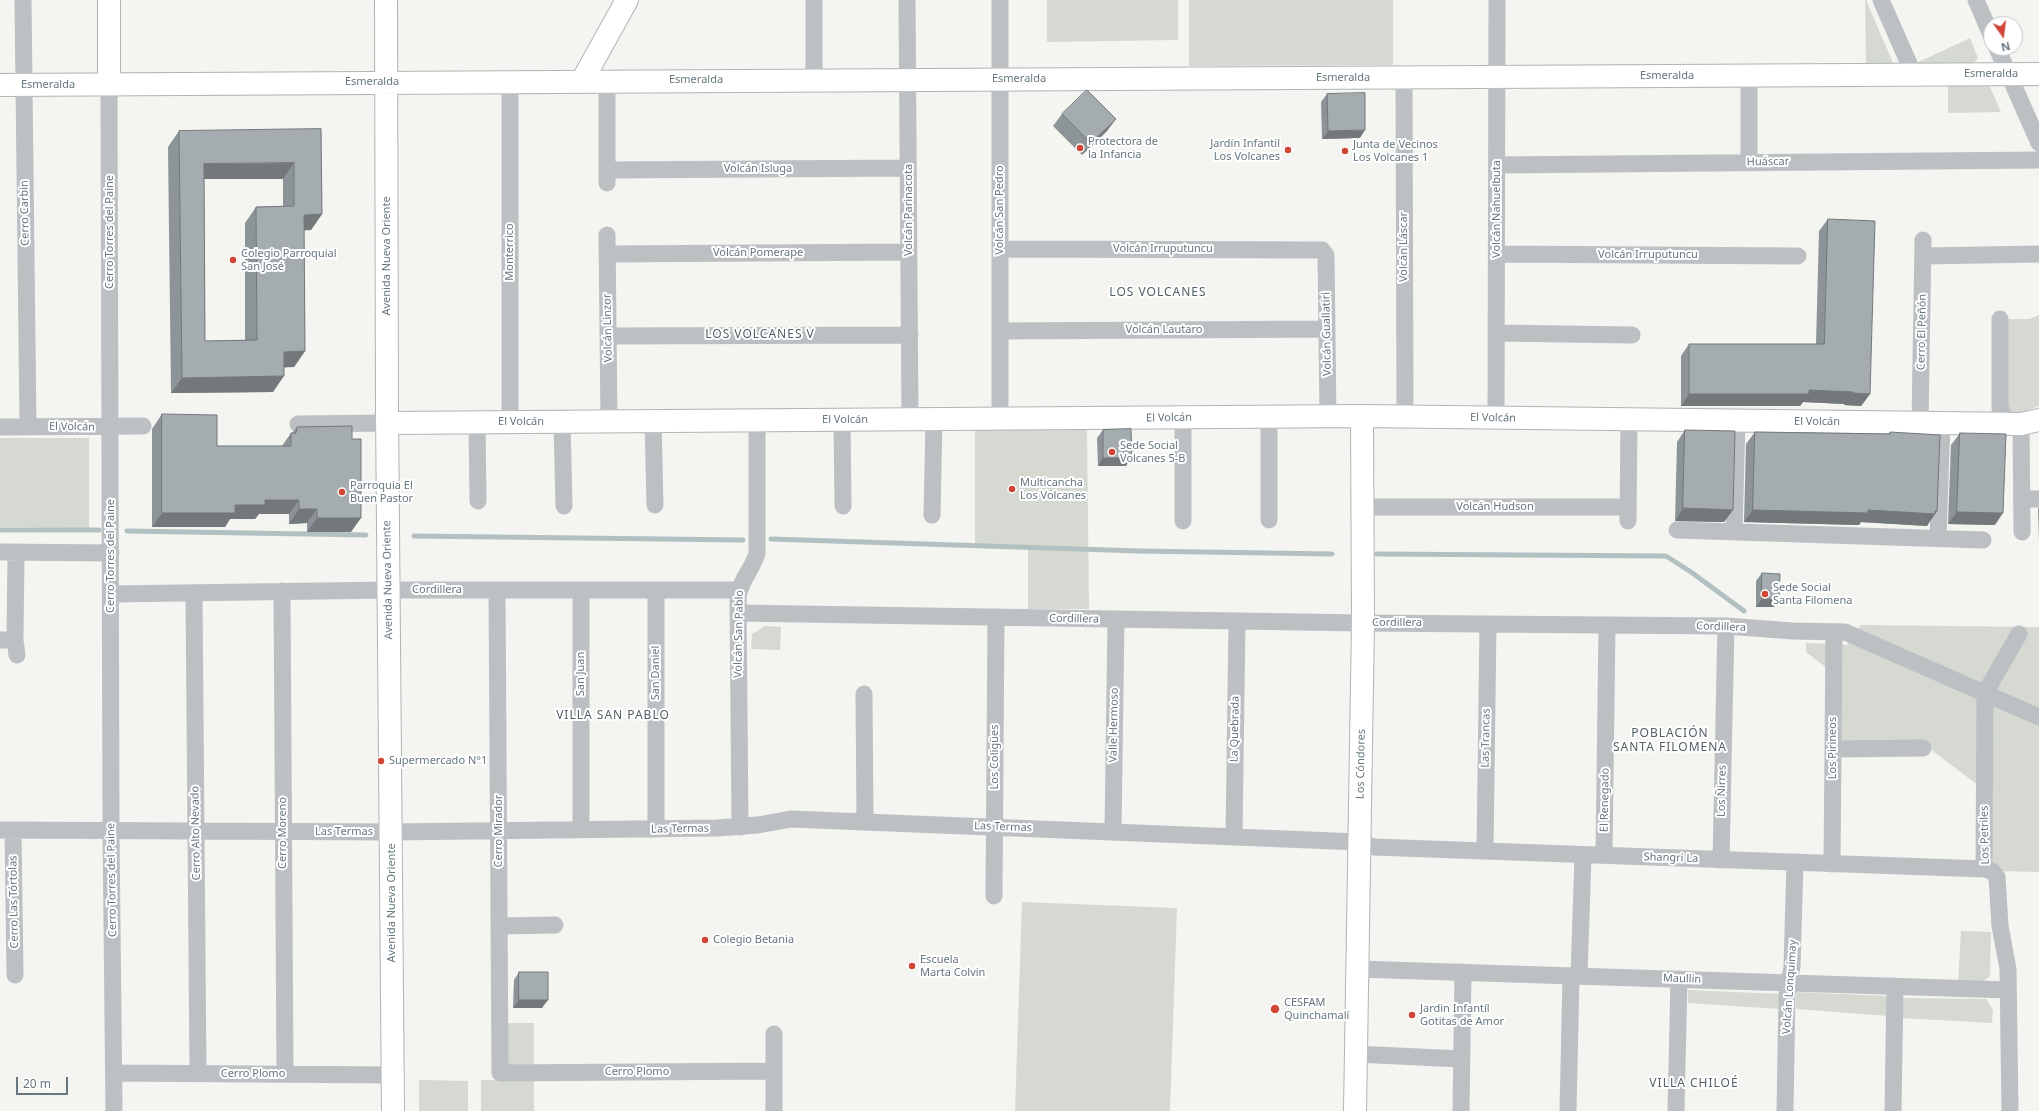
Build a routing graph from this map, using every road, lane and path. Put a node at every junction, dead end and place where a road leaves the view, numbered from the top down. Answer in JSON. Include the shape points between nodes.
{"nodes":[{"id":1,"x":23,"y":0,"type":"edge"},
{"id":2,"x":109,"y":0,"type":"edge"},
{"id":3,"x":386,"y":0,"type":"edge"},
{"id":4,"x":627,"y":0,"type":"edge"},
{"id":5,"x":814,"y":0,"type":"edge"},
{"id":6,"x":907,"y":0,"type":"edge"},
{"id":7,"x":1000,"y":0,"type":"edge"},
{"id":8,"x":1497,"y":0,"type":"edge"},
{"id":9,"x":1881,"y":0,"type":"edge"},
{"id":10,"x":1976,"y":0,"type":"edge"},
{"id":11,"x":1983,"y":16,"type":"edge"},
{"id":12,"x":2001,"y":56,"type":"edge"},
{"id":13,"x":2009,"y":74,"type":"junction"},
{"id":14,"x":2039,"y":74,"type":"edge"},
{"id":15,"x":1914,"y":75,"type":"junction"},
{"id":16,"x":1749,"y":76,"type":"junction"},
{"id":17,"x":1498,"y":77,"type":"junction"},
{"id":18,"x":1404,"y":78,"type":"junction"},
{"id":19,"x":1000,"y":79,"type":"junction"},
{"id":20,"x":814,"y":80,"type":"junction"},
{"id":21,"x":907,"y":80,"type":"junction"},
{"id":22,"x":510,"y":81,"type":"junction"},
{"id":23,"x":582,"y":81,"type":"junction"},
{"id":24,"x":606,"y":81,"type":"junction"},
{"id":25,"x":386,"y":82,"type":"junction"},
{"id":26,"x":109,"y":84,"type":"junction"},
{"id":27,"x":0,"y":85,"type":"edge"},
{"id":28,"x":24,"y":85,"type":"junction"},
{"id":29,"x":2039,"y":143,"type":"edge"},
{"id":30,"x":2039,"y":160,"type":"edge"},
{"id":31,"x":1750,"y":163,"type":"junction"},
{"id":32,"x":1497,"y":165,"type":"junction"},
{"id":33,"x":908,"y":168,"type":"junction"},
{"id":34,"x":607,"y":235,"type":"dead end"},
{"id":35,"x":1000,"y":249,"type":"junction"},
{"id":36,"x":909,"y":252,"type":"junction"},
{"id":37,"x":1325,"y":252,"type":"joint"},
{"id":38,"x":607,"y":254,"type":"junction"},
{"id":39,"x":1497,"y":254,"type":"junction"},
{"id":40,"x":2039,"y":254,"type":"edge"},
{"id":41,"x":1798,"y":256,"type":"dead end"},
{"id":42,"x":2000,"y":319,"type":"dead end"},
{"id":43,"x":1327,"y":329,"type":"junction"},
{"id":44,"x":1000,"y":331,"type":"junction"},
{"id":45,"x":1497,"y":333,"type":"junction"},
{"id":46,"x":910,"y":334,"type":"junction"},
{"id":47,"x":1632,"y":335,"type":"dead end"},
{"id":48,"x":608,"y":336,"type":"junction"},
{"id":49,"x":1362,"y":416,"type":"junction"},
{"id":50,"x":1269,"y":417,"type":"junction"},
{"id":51,"x":1328,"y":417,"type":"junction"},
{"id":52,"x":1405,"y":417,"type":"junction"},
{"id":53,"x":1183,"y":418,"type":"junction"},
{"id":54,"x":1496,"y":418,"type":"junction"},
{"id":55,"x":934,"y":419,"type":"junction"},
{"id":56,"x":1000,"y":419,"type":"junction"},
{"id":57,"x":1629,"y":419,"type":"junction"},
{"id":58,"x":842,"y":420,"type":"junction"},
{"id":59,"x":910,"y":420,"type":"junction"},
{"id":60,"x":653,"y":421,"type":"junction"},
{"id":61,"x":757,"y":421,"type":"junction"},
{"id":62,"x":1737,"y":421,"type":"junction"},
{"id":63,"x":510,"y":422,"type":"junction"},
{"id":64,"x":562,"y":422,"type":"junction"},
{"id":65,"x":609,"y":422,"type":"junction"},
{"id":66,"x":1942,"y":422,"type":"junction"},
{"id":67,"x":2023,"y":422,"type":"edge"},
{"id":68,"x":387,"y":423,"type":"junction"},
{"id":69,"x":477,"y":423,"type":"junction"},
{"id":70,"x":1920,"y":423,"type":"junction"},
{"id":71,"x":298,"y":424,"type":"dead end"},
{"id":72,"x":28,"y":426,"type":"junction"},
{"id":73,"x":143,"y":426,"type":"dead end"},
{"id":74,"x":0,"y":427,"type":"edge"},
{"id":75,"x":111,"y":427,"type":"junction"},
{"id":76,"x":2022,"y":499,"type":"junction"},
{"id":77,"x":2039,"y":499,"type":"edge"},
{"id":78,"x":478,"y":501,"type":"dead end"},
{"id":79,"x":655,"y":505,"type":"dead end"},
{"id":80,"x":564,"y":506,"type":"dead end"},
{"id":81,"x":843,"y":506,"type":"dead end"},
{"id":82,"x":1363,"y":507,"type":"junction"},
{"id":83,"x":932,"y":515,"type":"dead end"},
{"id":84,"x":1269,"y":520,"type":"dead end"},
{"id":85,"x":1183,"y":521,"type":"dead end"},
{"id":86,"x":1677,"y":530,"type":"dead end"},
{"id":87,"x":1734,"y":532,"type":"junction"},
{"id":88,"x":2022,"y":532,"type":"dead end"},
{"id":89,"x":1938,"y":538,"type":"junction"},
{"id":90,"x":1983,"y":540,"type":"dead end"},
{"id":91,"x":8,"y":552,"type":"edge"},
{"id":92,"x":111,"y":553,"type":"junction"},
{"id":93,"x":388,"y":590,"type":"junction"},
{"id":94,"x":498,"y":590,"type":"junction"},
{"id":95,"x":581,"y":590,"type":"junction"},
{"id":96,"x":656,"y":590,"type":"junction"},
{"id":97,"x":739,"y":590,"type":"junction"},
{"id":98,"x":282,"y":591,"type":"junction"},
{"id":99,"x":194,"y":593,"type":"junction"},
{"id":100,"x":111,"y":594,"type":"junction"},
{"id":101,"x":738,"y":613,"type":"junction"},
{"id":102,"x":996,"y":617,"type":"junction"},
{"id":103,"x":1116,"y":619,"type":"junction"},
{"id":104,"x":1237,"y":621,"type":"junction"},
{"id":105,"x":1363,"y":623,"type":"junction"},
{"id":106,"x":1488,"y":624,"type":"junction"},
{"id":107,"x":1607,"y":625,"type":"junction"},
{"id":108,"x":1726,"y":626,"type":"junction"},
{"id":109,"x":1834,"y":632,"type":"junction"},
{"id":110,"x":2019,"y":634,"type":"dead end"},
{"id":111,"x":11,"y":645,"type":"edge"},
{"id":112,"x":1985,"y":693,"type":"junction"},
{"id":113,"x":864,"y":694,"type":"dead end"},
{"id":114,"x":2039,"y":717,"type":"edge"},
{"id":115,"x":1923,"y":748,"type":"dead end"},
{"id":116,"x":1833,"y":749,"type":"junction"},
{"id":117,"x":865,"y":822,"type":"junction"},
{"id":118,"x":995,"y":826,"type":"junction"},
{"id":119,"x":740,"y":827,"type":"junction"},
{"id":120,"x":656,"y":829,"type":"junction"},
{"id":121,"x":7,"y":830,"type":"edge"},
{"id":122,"x":111,"y":830,"type":"junction"},
{"id":123,"x":581,"y":830,"type":"junction"},
{"id":124,"x":196,"y":831,"type":"junction"},
{"id":125,"x":283,"y":831,"type":"junction"},
{"id":126,"x":499,"y":831,"type":"junction"},
{"id":127,"x":1113,"y":831,"type":"junction"},
{"id":128,"x":391,"y":832,"type":"junction"},
{"id":129,"x":1234,"y":836,"type":"junction"},
{"id":130,"x":1359,"y":842,"type":"junction"},
{"id":131,"x":1485,"y":851,"type":"junction"},
{"id":132,"x":1583,"y":855,"type":"junction"},
{"id":133,"x":1604,"y":856,"type":"junction"},
{"id":134,"x":1721,"y":860,"type":"junction"},
{"id":135,"x":1796,"y":862,"type":"junction"},
{"id":136,"x":1832,"y":864,"type":"junction"},
{"id":137,"x":1984,"y":869,"type":"junction"},
{"id":138,"x":994,"y":896,"type":"dead end"},
{"id":139,"x":555,"y":925,"type":"dead end"},
{"id":140,"x":499,"y":926,"type":"junction"},
{"id":141,"x":1357,"y":969,"type":"junction"},
{"id":142,"x":1463,"y":972,"type":"junction"},
{"id":143,"x":15,"y":975,"type":"dead end"},
{"id":144,"x":1575,"y":976,"type":"junction"},
{"id":145,"x":1679,"y":979,"type":"junction"},
{"id":146,"x":1789,"y":982,"type":"junction"},
{"id":147,"x":1895,"y":986,"type":"junction"},
{"id":148,"x":2008,"y":990,"type":"junction"},
{"id":149,"x":774,"y":1034,"type":"dead end"},
{"id":150,"x":1355,"y":1054,"type":"junction"},
{"id":151,"x":1461,"y":1059,"type":"junction"},
{"id":152,"x":774,"y":1071,"type":"junction"},
{"id":153,"x":114,"y":1073,"type":"junction"},
{"id":154,"x":500,"y":1073,"type":"joint"},
{"id":155,"x":198,"y":1074,"type":"junction"},
{"id":156,"x":285,"y":1074,"type":"junction"},
{"id":157,"x":393,"y":1074,"type":"junction"},
{"id":158,"x":114,"y":1111,"type":"edge"},
{"id":159,"x":393,"y":1111,"type":"edge"},
{"id":160,"x":774,"y":1111,"type":"edge"},
{"id":161,"x":1355,"y":1111,"type":"edge"},
{"id":162,"x":1461,"y":1111,"type":"edge"},
{"id":163,"x":1568,"y":1111,"type":"edge"},
{"id":164,"x":1676,"y":1111,"type":"edge"},
{"id":165,"x":1785,"y":1111,"type":"edge"},
{"id":166,"x":1893,"y":1111,"type":"edge"},
{"id":167,"x":2010,"y":1111,"type":"edge"}],
"edges":[{"from":1,"to":28,"type":"street","name":"Cerro Carbin"},
{"from":2,"to":26,"type":"street","name":"Cerro Torres del Paine"},
{"from":3,"to":25,"type":"street","name":"Avenida Nueva Oriente"},
{"from":4,"to":23,"type":"street"},
{"from":5,"to":20,"type":"street"},
{"from":6,"to":21,"type":"street","name":"Volcán Parinacota"},
{"from":7,"to":19,"type":"street","name":"Volcán San Pedro"},
{"from":8,"to":17,"type":"street","name":"Volcán Nahuelbuta"},
{"from":9,"to":15,"type":"street"},
{"from":10,"to":11,"type":"street"},
{"from":12,"to":13,"type":"street"},
{"from":13,"to":14,"type":"street","name":"Esmeralda"},
{"from":13,"to":15,"type":"street","name":"Esmeralda"},
{"from":13,"to":29,"type":"street"},
{"from":15,"to":16,"type":"street","name":"Esmeralda"},
{"from":16,"to":17,"type":"street","name":"Esmeralda"},
{"from":16,"to":31,"type":"street"},
{"from":17,"to":18,"type":"street","name":"Esmeralda"},
{"from":17,"to":32,"type":"street","name":"Volcán Nahuelbuta"},
{"from":18,"to":19,"type":"street","name":"Esmeralda"},
{"from":18,"to":52,"type":"street","name":"Volcán Láscar"},
{"from":19,"to":21,"type":"street","name":"Esmeralda"},
{"from":19,"to":35,"type":"street","name":"Volcán San Pedro"},
{"from":20,"to":21,"type":"street","name":"Esmeralda"},
{"from":20,"to":24,"type":"street","name":"Esmeralda"},
{"from":21,"to":33,"type":"street","name":"Volcán Parinacota"},
{"from":22,"to":23,"type":"street","name":"Esmeralda"},
{"from":22,"to":25,"type":"street","name":"Esmeralda"},
{"from":22,"to":63,"type":"street","name":"Monterrico"},
{"from":23,"to":24,"type":"street","name":"Esmeralda"},
{"from":24,"to":33,"type":"street","name":"Volcán Isluga","via":[[607,176]]},
{"from":25,"to":26,"type":"street","name":"Esmeralda"},
{"from":25,"to":68,"type":"street","name":"Avenida Nueva Oriente"},
{"from":26,"to":28,"type":"street","name":"Esmeralda"},
{"from":26,"to":75,"type":"street","name":"Cerro Torres del Paine"},
{"from":27,"to":28,"type":"street","name":"Esmeralda"},
{"from":28,"to":72,"type":"street","name":"Cerro Carbin"},
{"from":30,"to":31,"type":"street","name":"Huáscar"},
{"from":31,"to":32,"type":"street","name":"Huáscar"},
{"from":32,"to":39,"type":"street","name":"Volcán Nahuelbuta"},
{"from":33,"to":36,"type":"street","name":"Volcán Parinacota"},
{"from":34,"to":38,"type":"street","name":"Volcán Linzor"},
{"from":35,"to":37,"type":"street","name":"Volcán Irruputuncu"},
{"from":35,"to":44,"type":"street","name":"Volcán San Pedro"},
{"from":36,"to":38,"type":"street","name":"Volcán Pomerape"},
{"from":36,"to":46,"type":"street","name":"Volcán Parinacota"},
{"from":37,"to":43,"type":"street","name":"Volcán Guallatiri"},
{"from":38,"to":48,"type":"street","name":"Volcán Linzor"},
{"from":39,"to":41,"type":"street","name":"Volcán Irruputuncu"},
{"from":39,"to":45,"type":"street","name":"Volcán Nahuelbuta"},
{"from":40,"to":70,"type":"street","name":"Cerro El Peñón","via":[[1923,248]]},
{"from":42,"to":67,"type":"street","via":[[2000,408]]},
{"from":43,"to":44,"type":"street","name":"Volcán Lautaro"},
{"from":43,"to":51,"type":"street","name":"Volcán Guallatiri"},
{"from":44,"to":56,"type":"street","name":"Volcán San Pedro"},
{"from":45,"to":47,"type":"street"},
{"from":45,"to":54,"type":"street","name":"Volcán Nahuelbuta"},
{"from":46,"to":48,"type":"street"},
{"from":46,"to":59,"type":"street","name":"Volcán Parinacota"},
{"from":48,"to":65,"type":"street","name":"Volcán Linzor"},
{"from":49,"to":51,"type":"street","name":"El Volcán"},
{"from":49,"to":52,"type":"street","name":"El Volcán"},
{"from":49,"to":82,"type":"street","name":"Los Cóndores"},
{"from":50,"to":51,"type":"street","name":"El Volcán"},
{"from":50,"to":53,"type":"street","name":"El Volcán"},
{"from":50,"to":84,"type":"street"},
{"from":52,"to":54,"type":"street","name":"El Volcán"},
{"from":53,"to":56,"type":"street","name":"El Volcán"},
{"from":53,"to":85,"type":"street"},
{"from":54,"to":57,"type":"street","name":"El Volcán"},
{"from":55,"to":56,"type":"street","name":"El Volcán"},
{"from":55,"to":59,"type":"street","name":"El Volcán"},
{"from":55,"to":83,"type":"street"},
{"from":57,"to":62,"type":"street","name":"El Volcán"},
{"from":57,"to":82,"type":"street","name":"Volcán Hudson","via":[[1628,514]]},
{"from":58,"to":59,"type":"street","name":"El Volcán"},
{"from":58,"to":61,"type":"street","name":"El Volcán"},
{"from":58,"to":81,"type":"street"},
{"from":60,"to":61,"type":"street","name":"El Volcán"},
{"from":60,"to":65,"type":"street","name":"El Volcán"},
{"from":60,"to":79,"type":"street"},
{"from":61,"to":97,"type":"street","name":"Volcán San Pablo","via":[[756,553],[753,565]]},
{"from":62,"to":70,"type":"street","name":"El Volcán"},
{"from":62,"to":87,"type":"street"},
{"from":63,"to":64,"type":"street","name":"El Volcán"},
{"from":63,"to":69,"type":"street","name":"El Volcán"},
{"from":64,"to":65,"type":"street","name":"El Volcán"},
{"from":64,"to":80,"type":"street"},
{"from":66,"to":67,"type":"street","name":"El Volcán"},
{"from":66,"to":70,"type":"street","name":"El Volcán"},
{"from":66,"to":89,"type":"street"},
{"from":67,"to":76,"type":"street"},
{"from":68,"to":69,"type":"street","name":"El Volcán"},
{"from":68,"to":71,"type":"street","name":"El Volcán"},
{"from":68,"to":93,"type":"street","name":"Avenida Nueva Oriente"},
{"from":69,"to":78,"type":"street"},
{"from":72,"to":74,"type":"street","name":"El Volcán"},
{"from":72,"to":75,"type":"street","name":"El Volcán"},
{"from":73,"to":75,"type":"street","name":"El Volcán"},
{"from":75,"to":92,"type":"street","name":"Cerro Torres del Paine"},
{"from":76,"to":77,"type":"street"},
{"from":76,"to":88,"type":"street"},
{"from":82,"to":105,"type":"street","name":"Los Cóndores"},
{"from":86,"to":87,"type":"street"},
{"from":87,"to":89,"type":"street"},
{"from":89,"to":90,"type":"street"},
{"from":91,"to":92,"type":"street"},
{"from":91,"to":111,"type":"street"},
{"from":92,"to":100,"type":"street","name":"Cerro Torres del Paine"},
{"from":93,"to":94,"type":"street","name":"Cordillera"},
{"from":93,"to":98,"type":"street","name":"Cordillera"},
{"from":93,"to":128,"type":"street","name":"Avenida Nueva Oriente"},
{"from":94,"to":95,"type":"street","name":"Cordillera"},
{"from":94,"to":126,"type":"street","name":"Cerro Mirador"},
{"from":95,"to":96,"type":"street","name":"Cordillera"},
{"from":95,"to":123,"type":"street","name":"San Juan"},
{"from":96,"to":97,"type":"street","name":"Cordillera"},
{"from":96,"to":120,"type":"street","name":"San Daniel"},
{"from":97,"to":101,"type":"street","name":"Volcán San Pablo"},
{"from":98,"to":99,"type":"street","name":"Cordillera"},
{"from":98,"to":125,"type":"street","name":"Cerro Moreno"},
{"from":99,"to":100,"type":"street","name":"Cordillera"},
{"from":99,"to":124,"type":"street","name":"Cerro Alto Nevado"},
{"from":100,"to":122,"type":"street","name":"Cerro Torres del Paine"},
{"from":101,"to":102,"type":"street","name":"Cordillera"},
{"from":101,"to":119,"type":"street","name":"Volcán San Pablo"},
{"from":102,"to":103,"type":"street","name":"Cordillera"},
{"from":102,"to":118,"type":"street","name":"Los Coligües"},
{"from":103,"to":104,"type":"street","name":"Cordillera"},
{"from":103,"to":127,"type":"street","name":"Valle Hermoso"},
{"from":104,"to":105,"type":"street","name":"Cordillera"},
{"from":104,"to":129,"type":"street","name":"La Quebrada"},
{"from":105,"to":106,"type":"street","name":"Cordillera"},
{"from":105,"to":130,"type":"street","name":"Los Cóndores"},
{"from":106,"to":107,"type":"street","name":"Cordillera"},
{"from":106,"to":131,"type":"street","name":"Las Trancas"},
{"from":107,"to":108,"type":"street","name":"Cordillera"},
{"from":107,"to":133,"type":"street","name":"El Renegado"},
{"from":108,"to":109,"type":"street","name":"Cordillera"},
{"from":108,"to":134,"type":"street","name":"Los Ñirres"},
{"from":109,"to":112,"type":"street","name":"Cordillera","via":[[1845,632]]},
{"from":109,"to":116,"type":"street","name":"Los Pirineos"},
{"from":110,"to":112,"type":"street"},
{"from":112,"to":114,"type":"street","name":"Cordillera"},
{"from":112,"to":137,"type":"street","name":"Los Petriles"},
{"from":113,"to":117,"type":"street"},
{"from":115,"to":116,"type":"street"},
{"from":116,"to":136,"type":"street","name":"Los Pirineos"},
{"from":117,"to":118,"type":"street","name":"Las Termas"},
{"from":117,"to":119,"type":"street","name":"Las Termas","via":[[785,819]]},
{"from":118,"to":127,"type":"street","name":"Las Termas"},
{"from":118,"to":138,"type":"street","name":"Los Coligües"},
{"from":119,"to":120,"type":"street","name":"Las Termas"},
{"from":120,"to":123,"type":"street","name":"Las Termas"},
{"from":121,"to":122,"type":"street","name":"Las Termas"},
{"from":121,"to":143,"type":"street","name":"Cerro Las Tórtolas"},
{"from":122,"to":124,"type":"street","name":"Las Termas"},
{"from":122,"to":153,"type":"street","name":"Cerro Torres del Paine"},
{"from":123,"to":126,"type":"street","name":"Las Termas"},
{"from":124,"to":125,"type":"street","name":"Las Termas"},
{"from":124,"to":155,"type":"street","name":"Cerro Alto Nevado"},
{"from":125,"to":128,"type":"street","name":"Las Termas"},
{"from":125,"to":156,"type":"street","name":"Cerro Moreno"},
{"from":126,"to":128,"type":"street","name":"Las Termas"},
{"from":126,"to":140,"type":"street","name":"Cerro Mirador"},
{"from":127,"to":129,"type":"street","name":"Las Termas"},
{"from":128,"to":157,"type":"street","name":"Avenida Nueva Oriente"},
{"from":129,"to":130,"type":"street","name":"Las Termas"},
{"from":130,"to":131,"type":"street","name":"Shangri La","via":[[1374,847]]},
{"from":130,"to":141,"type":"street","name":"Los Cóndores"},
{"from":131,"to":132,"type":"street","name":"Shangri La"},
{"from":132,"to":133,"type":"street","name":"Shangri La"},
{"from":132,"to":144,"type":"street"},
{"from":133,"to":134,"type":"street","name":"Shangri La"},
{"from":134,"to":135,"type":"street","name":"Shangri La"},
{"from":135,"to":136,"type":"street","name":"Shangri La"},
{"from":135,"to":146,"type":"street","name":"Volcán Lonquimay","via":[[1792,967]]},
{"from":136,"to":137,"type":"street","name":"Shangri La"},
{"from":137,"to":148,"type":"street","name":"Los Petriles","via":[[1992,871],[1997,877],[2000,926],[2008,969]]},
{"from":139,"to":140,"type":"street"},
{"from":140,"to":154,"type":"street","name":"Cerro Mirador"},
{"from":141,"to":142,"type":"street","name":"Maullin"},
{"from":141,"to":150,"type":"street","name":"Los Cóndores"},
{"from":142,"to":144,"type":"street","name":"Maullin"},
{"from":142,"to":151,"type":"street"},
{"from":144,"to":145,"type":"street","name":"Maullin"},
{"from":144,"to":163,"type":"street"},
{"from":145,"to":146,"type":"street","name":"Maullin"},
{"from":145,"to":164,"type":"street"},
{"from":146,"to":147,"type":"street","name":"Maullin"},
{"from":146,"to":165,"type":"street","name":"Volcán Lonquimay"},
{"from":147,"to":148,"type":"street","name":"Maullin"},
{"from":147,"to":166,"type":"street"},
{"from":148,"to":167,"type":"street"},
{"from":149,"to":152,"type":"street"},
{"from":150,"to":151,"type":"street"},
{"from":150,"to":161,"type":"street","name":"Los Cóndores"},
{"from":151,"to":162,"type":"street"},
{"from":152,"to":154,"type":"street","name":"Cerro Plomo"},
{"from":152,"to":160,"type":"street"},
{"from":153,"to":155,"type":"street","name":"Cerro Plomo"},
{"from":153,"to":158,"type":"street","name":"Cerro Torres del Paine"},
{"from":155,"to":156,"type":"street","name":"Cerro Plomo"},
{"from":156,"to":157,"type":"street","name":"Cerro Plomo"},
{"from":157,"to":159,"type":"street","name":"Avenida Nueva Oriente"}]}
